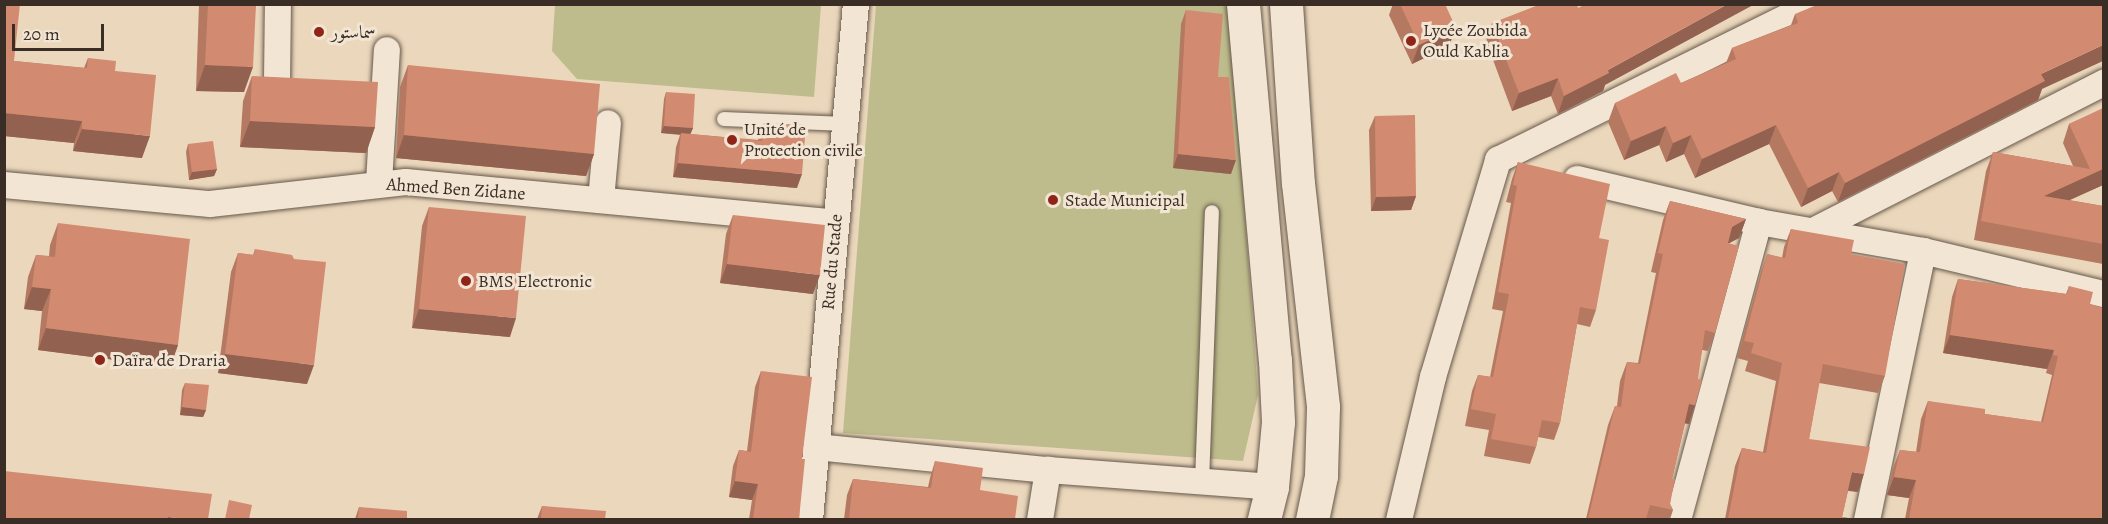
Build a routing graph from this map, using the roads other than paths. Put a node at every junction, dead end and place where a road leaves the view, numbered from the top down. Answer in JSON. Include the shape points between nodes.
{"nodes":[{"id":1,"x":278,"y":4,"type":"edge"},
{"id":2,"x":856,"y":4,"type":"edge"},
{"id":3,"x":1243,"y":4,"type":"edge"},
{"id":4,"x":1286,"y":4,"type":"edge"},
{"id":5,"x":1813,"y":4,"type":"edge"},
{"id":6,"x":387,"y":50,"type":"dead end"},
{"id":7,"x":277,"y":81,"type":"edge"},
{"id":8,"x":2103,"y":83,"type":"edge"},
{"id":9,"x":724,"y":119,"type":"dead end"},
{"id":10,"x":608,"y":123,"type":"dead end"},
{"id":11,"x":845,"y":124,"type":"junction"},
{"id":12,"x":1498,"y":160,"type":"junction"},
{"id":13,"x":379,"y":183,"type":"junction"},
{"id":14,"x":4,"y":185,"type":"edge"},
{"id":15,"x":601,"y":200,"type":"junction"},
{"id":16,"x":1212,"y":212,"type":"dead end"},
{"id":17,"x":1759,"y":222,"type":"junction"},
{"id":18,"x":836,"y":223,"type":"junction"},
{"id":19,"x":1811,"y":232,"type":"junction"},
{"id":20,"x":1923,"y":251,"type":"junction"},
{"id":21,"x":2103,"y":294,"type":"edge"},
{"id":22,"x":816,"y":447,"type":"junction"},
{"id":23,"x":1048,"y":470,"type":"junction"},
{"id":24,"x":1202,"y":482,"type":"junction"},
{"id":25,"x":1272,"y":487,"type":"junction"},
{"id":26,"x":810,"y":519,"type":"edge"},
{"id":27,"x":1040,"y":519,"type":"edge"},
{"id":28,"x":1264,"y":519,"type":"edge"},
{"id":29,"x":1312,"y":519,"type":"edge"},
{"id":30,"x":1399,"y":519,"type":"edge"},
{"id":31,"x":1678,"y":519,"type":"edge"},
{"id":32,"x":1867,"y":519,"type":"edge"}],
"edges":[{"from":1,"to":7,"type":"street"},
{"from":2,"to":11,"type":"street","name":"Rue du Stade"},
{"from":3,"to":25,"type":"main road","via":[[1275,360],[1278,422]]},
{"from":4,"to":29,"type":"main road","via":[[1298,183],[1323,407],[1321,476]]},
{"from":5,"to":12,"type":"street"},
{"from":6,"to":13,"type":"street"},
{"from":8,"to":19,"type":"street"},
{"from":9,"to":11,"type":"lane"},
{"from":10,"to":15,"type":"street"},
{"from":11,"to":18,"type":"street","name":"Rue du Stade"},
{"from":12,"to":17,"type":"street"},
{"from":12,"to":30,"type":"street","via":[[1433,377]]},
{"from":13,"to":14,"type":"street","name":"Ahmed Ben Zidane","via":[[210,204]]},
{"from":13,"to":15,"type":"street","name":"Ahmed Ben Zidane","via":[[406,182]]},
{"from":15,"to":18,"type":"street","name":"Ahmed Ben Zidane"},
{"from":16,"to":24,"type":"lane"},
{"from":17,"to":19,"type":"street"},
{"from":17,"to":31,"type":"street"},
{"from":18,"to":22,"type":"street","name":"Rue du Stade"},
{"from":19,"to":20,"type":"street"},
{"from":20,"to":21,"type":"street"},
{"from":20,"to":32,"type":"street"},
{"from":22,"to":23,"type":"street"},
{"from":22,"to":26,"type":"street","name":"Rue du Stade"},
{"from":23,"to":24,"type":"street"},
{"from":23,"to":27,"type":"street"},
{"from":24,"to":25,"type":"street"},
{"from":25,"to":28,"type":"main road"}]}
